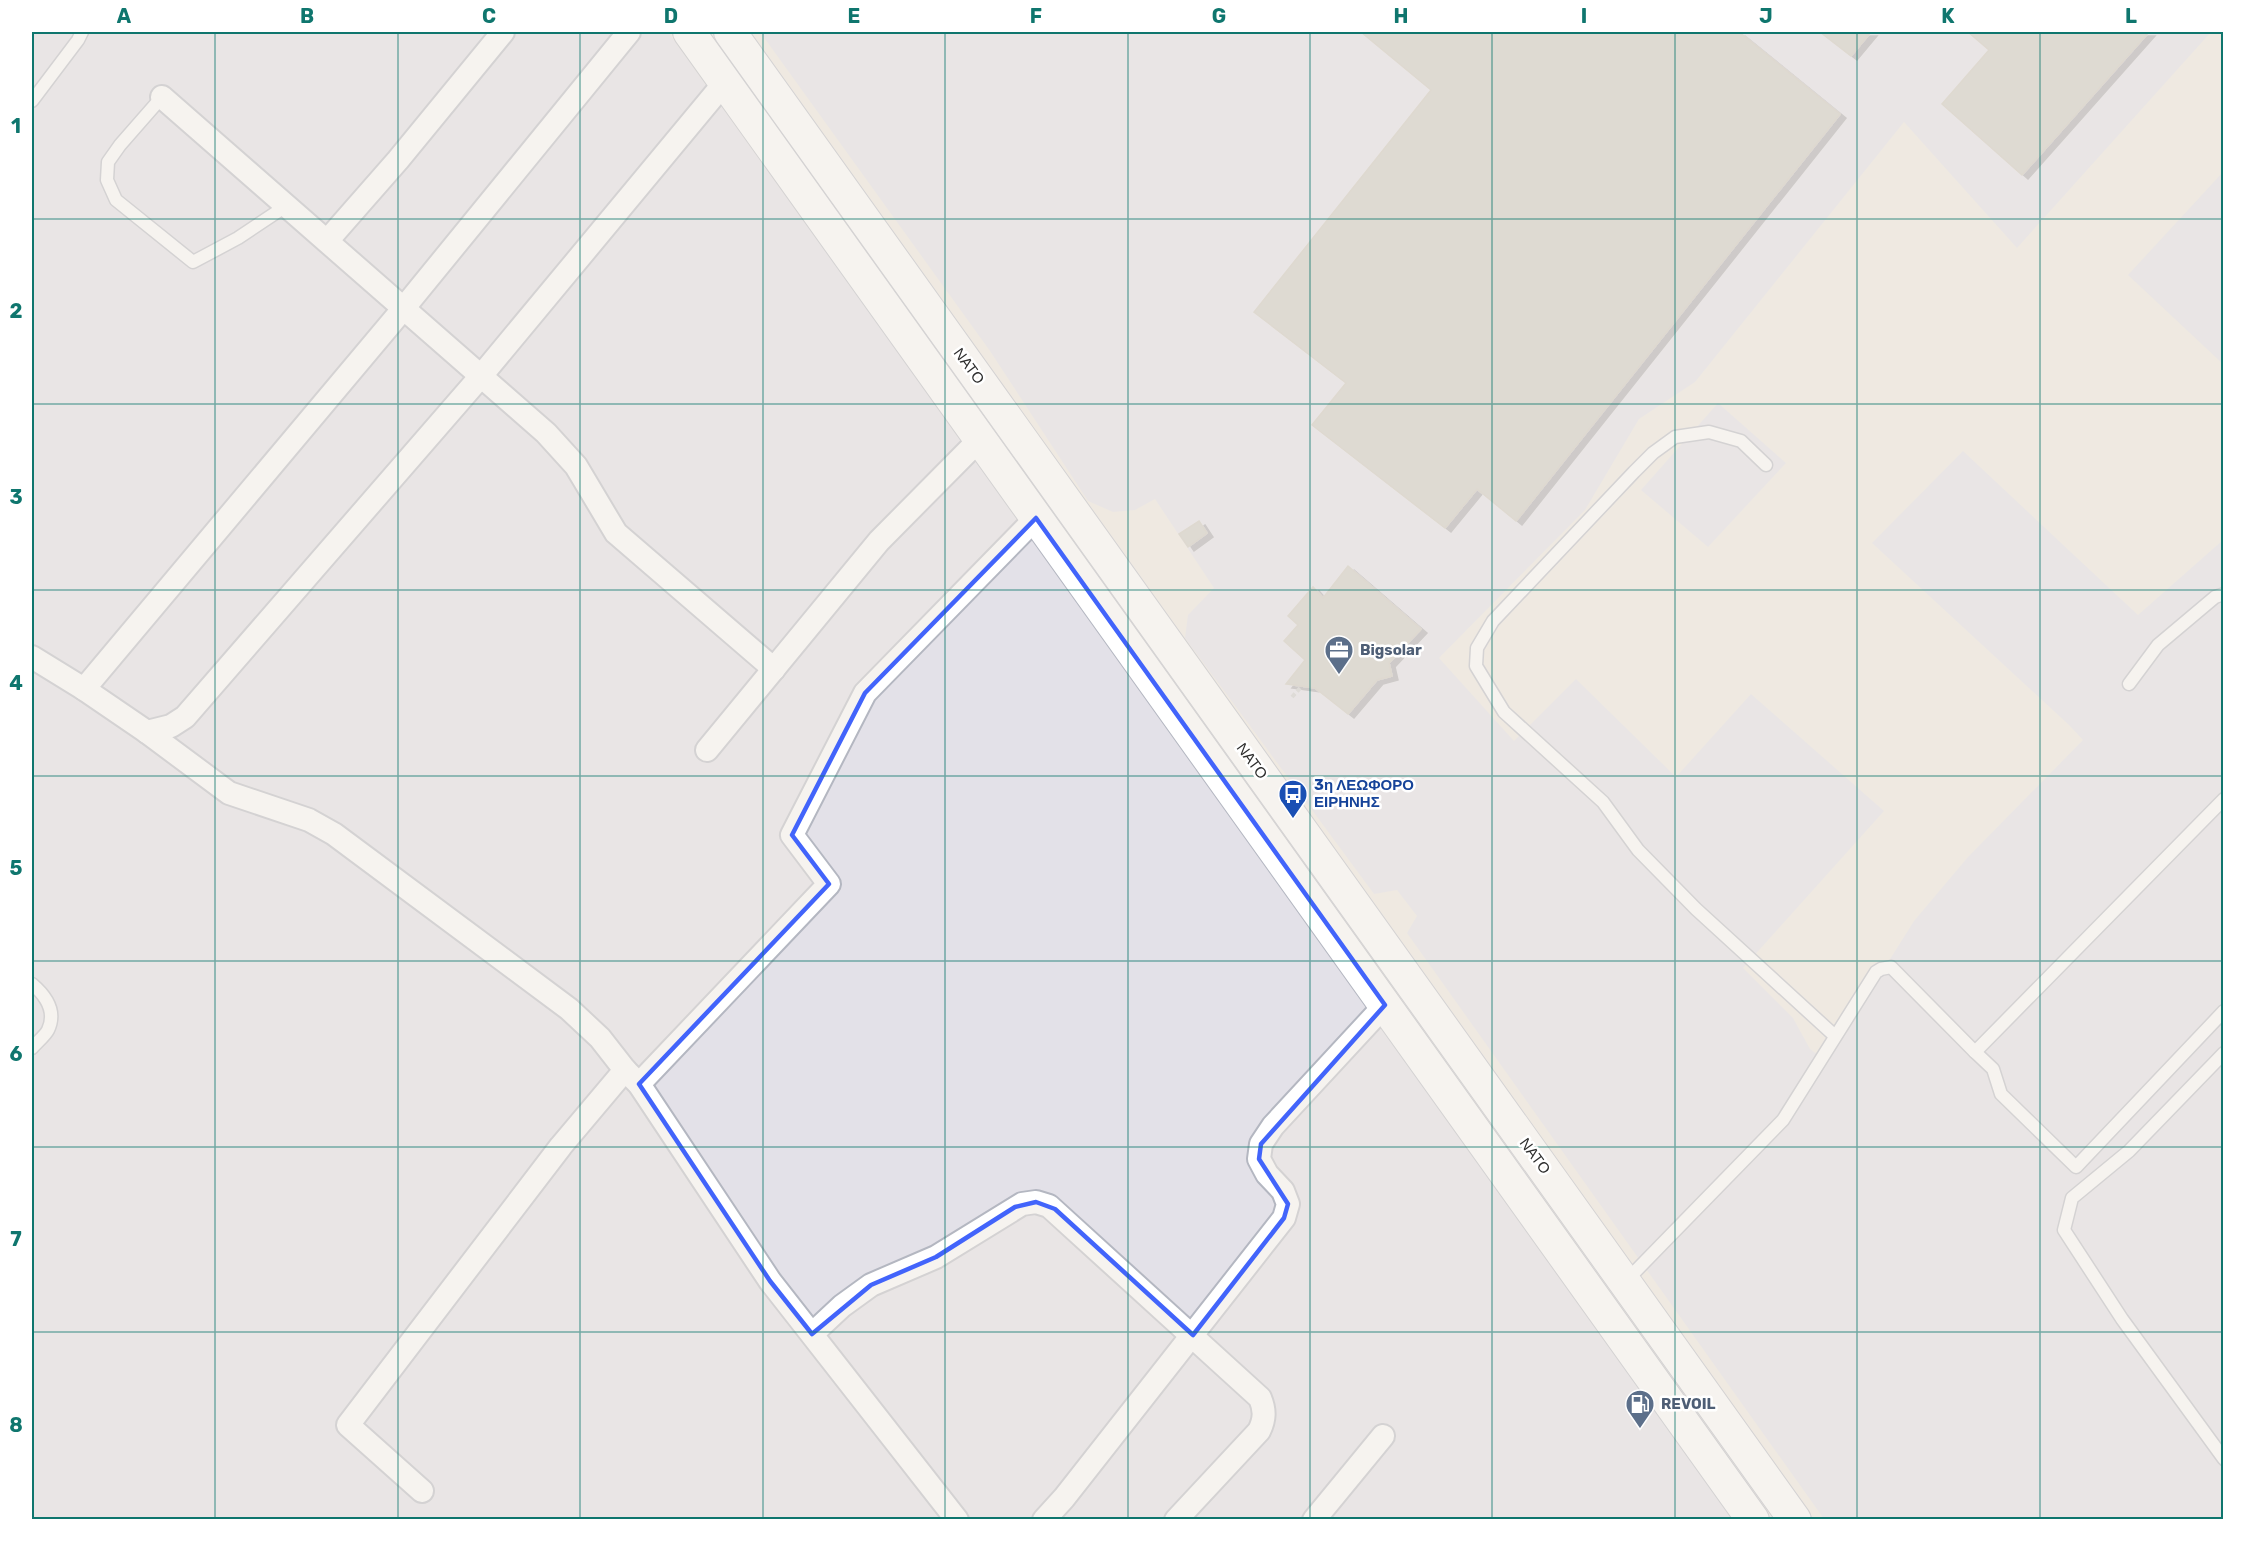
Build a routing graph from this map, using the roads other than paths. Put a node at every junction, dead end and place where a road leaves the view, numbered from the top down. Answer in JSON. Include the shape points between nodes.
{"nodes":[{"id":1,"x":82,"y":32,"type":"edge"},
{"id":2,"x":503,"y":32,"type":"edge"},
{"id":3,"x":629,"y":32,"type":"edge"},
{"id":4,"x":689,"y":32,"type":"edge"},
{"id":5,"x":730,"y":32,"type":"edge"},
{"id":6,"x":724,"y":82,"type":"junction"},
{"id":7,"x":162,"y":98,"type":"joint"},
{"id":8,"x":32,"y":101,"type":"edge"},
{"id":9,"x":286,"y":206,"type":"junction"},
{"id":10,"x":327,"y":241,"type":"junction"},
{"id":11,"x":403,"y":309,"type":"junction"},
{"id":12,"x":481,"y":376,"type":"junction"},
{"id":13,"x":980,"y":440,"type":"junction"},
{"id":14,"x":1766,"y":465,"type":"dead end"},
{"id":15,"x":1036,"y":518,"type":"junction"},
{"id":16,"x":2223,"y":594,"type":"edge"},
{"id":17,"x":32,"y":657,"type":"edge"},
{"id":18,"x":774,"y":669,"type":"junction"},
{"id":19,"x":2129,"y":684,"type":"dead end"},
{"id":20,"x":84,"y":689,"type":"junction"},
{"id":21,"x":147,"y":732,"type":"junction"},
{"id":22,"x":707,"y":750,"type":"dead end"},
{"id":23,"x":2223,"y":799,"type":"edge"},
{"id":24,"x":32,"y":984,"type":"edge"},
{"id":25,"x":1385,"y":1005,"type":"junction"},
{"id":26,"x":2223,"y":1011,"type":"edge"},
{"id":27,"x":1835,"y":1036,"type":"junction"},
{"id":28,"x":32,"y":1048,"type":"edge"},
{"id":29,"x":1975,"y":1052,"type":"junction"},
{"id":30,"x":2223,"y":1053,"type":"edge"},
{"id":31,"x":632,"y":1077,"type":"junction"},
{"id":32,"x":1625,"y":1282,"type":"junction"},
{"id":33,"x":812,"y":1334,"type":"junction"},
{"id":34,"x":1193,"y":1335,"type":"junction"},
{"id":35,"x":1383,"y":1436,"type":"dead end"},
{"id":36,"x":2223,"y":1459,"type":"edge"},
{"id":37,"x":422,"y":1491,"type":"dead end"},
{"id":38,"x":957,"y":1520,"type":"edge"},
{"id":39,"x":1044,"y":1520,"type":"edge"},
{"id":40,"x":1176,"y":1520,"type":"edge"},
{"id":41,"x":1314,"y":1520,"type":"edge"},
{"id":42,"x":1753,"y":1520,"type":"edge"},
{"id":43,"x":1795,"y":1520,"type":"edge"}],
"edges":[{"from":1,"to":8,"type":"lane"},
{"from":2,"to":10,"type":"street"},
{"from":3,"to":11,"type":"street"},
{"from":4,"to":6,"type":"main road"},
{"from":5,"to":32,"type":"main road","name":"ΝΑΤΟ"},
{"from":6,"to":12,"type":"street"},
{"from":6,"to":13,"type":"main road"},
{"from":7,"to":9,"type":"street"},
{"from":7,"to":9,"type":"lane","via":[[108,162],[107,180],[116,200],[193,262]]},
{"from":9,"to":10,"type":"street"},
{"from":10,"to":11,"type":"street"},
{"from":11,"to":12,"type":"street"},
{"from":11,"to":20,"type":"street"},
{"from":12,"to":18,"type":"street","via":[[546,433],[576,466],[616,533]]},
{"from":12,"to":21,"type":"street","via":[[185,717],[171,726]]},
{"from":13,"to":15,"type":"main road"},
{"from":13,"to":18,"type":"street","via":[[879,541]]},
{"from":14,"to":27,"type":"lane","via":[[1741,441],[1709,432],[1675,437],[1634,472],[1493,621],[1477,648],[1476,666],[1504,711],[1603,802],[1638,850],[1696,909]]},
{"from":15,"to":25,"type":"main road"},
{"from":15,"to":31,"type":"street","via":[[865,693],[792,835],[829,884]]},
{"from":16,"to":19,"type":"lane","via":[[2158,645]]},
{"from":17,"to":20,"type":"street"},
{"from":18,"to":22,"type":"street"},
{"from":20,"to":21,"type":"street"},
{"from":21,"to":31,"type":"street","via":[[229,793],[309,820],[334,834],[569,1009],[600,1038]]},
{"from":23,"to":29,"type":"lane"},
{"from":24,"to":28,"type":"lane","via":[[44,994],[51,1010],[48,1030]]},
{"from":25,"to":34,"type":"street","via":[[1273,1126],[1261,1144],[1259,1159],[1288,1204],[1284,1218]]},
{"from":25,"to":42,"type":"main road"},
{"from":26,"to":29,"type":"lane","via":[[2076,1167],[2001,1094],[1993,1069]]},
{"from":27,"to":29,"type":"lane","via":[[1876,972],[1892,967]]},
{"from":27,"to":32,"type":"lane","via":[[1783,1120]]},
{"from":30,"to":36,"type":"lane","via":[[2129,1151],[2072,1198],[2064,1230],[2122,1319]]},
{"from":31,"to":33,"type":"street","via":[[770,1281]]},
{"from":31,"to":37,"type":"street","via":[[561,1146],[348,1425]]},
{"from":32,"to":43,"type":"main road","name":"ΝΑΤΟ"},
{"from":33,"to":34,"type":"street","via":[[871,1285],[936,1257],[1015,1207],[1036,1202],[1054,1209]]},
{"from":33,"to":38,"type":"street"},
{"from":34,"to":39,"type":"street"},
{"from":34,"to":40,"type":"street","via":[[1260,1398],[1264,1418],[1255,1436]]},
{"from":35,"to":41,"type":"street"}]}
